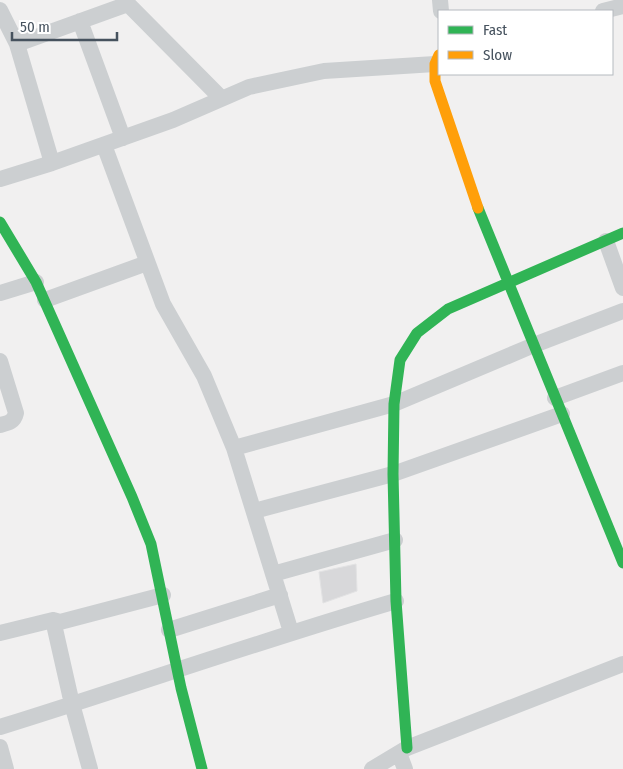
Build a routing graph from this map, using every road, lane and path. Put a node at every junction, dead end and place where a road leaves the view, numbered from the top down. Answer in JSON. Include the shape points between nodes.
{"nodes":[{"id":1,"x":126,"y":2,"type":"edge"},
{"id":2,"x":623,"y":6,"type":"edge"},
{"id":3,"x":0,"y":10,"type":"edge"},
{"id":4,"x":608,"y":10,"type":"edge"},
{"id":5,"x":80,"y":21,"type":"junction"},
{"id":6,"x":17,"y":44,"type":"junction"},
{"id":7,"x":437,"y":59,"type":"edge"},
{"id":8,"x":221,"y":98,"type":"junction"},
{"id":9,"x":123,"y":138,"type":"junction"},
{"id":10,"x":104,"y":144,"type":"junction"},
{"id":11,"x":52,"y":163,"type":"junction"},
{"id":12,"x":0,"y":179,"type":"edge"},
{"id":13,"x":0,"y":222,"type":"edge"},
{"id":14,"x":623,"y":233,"type":"edge"},
{"id":15,"x":606,"y":241,"type":"junction"},
{"id":16,"x":147,"y":263,"type":"junction"},
{"id":17,"x":36,"y":282,"type":"junction"},
{"id":18,"x":509,"y":283,"type":"junction"},
{"id":19,"x":623,"y":288,"type":"edge"},
{"id":20,"x":0,"y":293,"type":"edge"},
{"id":21,"x":45,"y":300,"type":"junction"},
{"id":22,"x":623,"y":311,"type":"edge"},
{"id":23,"x":534,"y":345,"type":"junction"},
{"id":24,"x":0,"y":361,"type":"edge"},
{"id":25,"x":623,"y":373,"type":"edge"},
{"id":26,"x":556,"y":398,"type":"junction"},
{"id":27,"x":394,"y":404,"type":"junction"},
{"id":28,"x":562,"y":414,"type":"junction"},
{"id":29,"x":0,"y":425,"type":"edge"},
{"id":30,"x":234,"y":448,"type":"junction"},
{"id":31,"x":393,"y":474,"type":"junction"},
{"id":32,"x":254,"y":511,"type":"junction"},
{"id":33,"x":395,"y":540,"type":"junction"},
{"id":34,"x":623,"y":563,"type":"edge"},
{"id":35,"x":273,"y":574,"type":"junction"},
{"id":36,"x":163,"y":595,"type":"junction"},
{"id":37,"x":280,"y":595,"type":"junction"},
{"id":38,"x":396,"y":601,"type":"junction"},
{"id":39,"x":53,"y":620,"type":"junction"},
{"id":40,"x":169,"y":630,"type":"junction"},
{"id":41,"x":291,"y":632,"type":"junction"},
{"id":42,"x":0,"y":634,"type":"edge"},
{"id":43,"x":623,"y":664,"type":"edge"},
{"id":44,"x":178,"y":671,"type":"junction"},
{"id":45,"x":72,"y":704,"type":"junction"},
{"id":46,"x":0,"y":727,"type":"edge"},
{"id":47,"x":0,"y":750,"type":"edge"},
{"id":48,"x":403,"y":750,"type":"junction"},
{"id":49,"x":6,"y":769,"type":"edge"},
{"id":50,"x":90,"y":769,"type":"edge"},
{"id":51,"x":202,"y":769,"type":"edge"},
{"id":52,"x":372,"y":769,"type":"edge"},
{"id":53,"x":406,"y":769,"type":"edge"}],
"edges":[{"from":1,"to":5,"type":"street"},
{"from":1,"to":8,"type":"street"},
{"from":2,"to":4,"type":"street"},
{"from":3,"to":6,"type":"street"},
{"from":5,"to":6,"type":"street"},
{"from":5,"to":9,"type":"street"},
{"from":6,"to":11,"type":"street"},
{"from":7,"to":8,"type":"street","via":[[324,71],[248,87]]},
{"from":7,"to":18,"type":"street","via":[[435,81],[440,102]]},
{"from":8,"to":9,"type":"street"},
{"from":9,"to":10,"type":"street"},
{"from":10,"to":11,"type":"street"},
{"from":10,"to":16,"type":"street"},
{"from":11,"to":12,"type":"street"},
{"from":13,"to":17,"type":"street"},
{"from":14,"to":15,"type":"street"},
{"from":15,"to":18,"type":"street"},
{"from":15,"to":19,"type":"street"},
{"from":16,"to":21,"type":"street"},
{"from":16,"to":30,"type":"street","via":[[163,304],[204,376]]},
{"from":17,"to":20,"type":"street"},
{"from":17,"to":21,"type":"street"},
{"from":18,"to":23,"type":"street"},
{"from":18,"to":27,"type":"street","via":[[448,309],[417,333],[400,360]]},
{"from":21,"to":36,"type":"street","via":[[151,544]]},
{"from":22,"to":23,"type":"street"},
{"from":23,"to":26,"type":"street"},
{"from":23,"to":27,"type":"street"},
{"from":24,"to":29,"type":"street","via":[[16,413],[10,422]]},
{"from":25,"to":26,"type":"street"},
{"from":26,"to":28,"type":"street"},
{"from":27,"to":30,"type":"street"},
{"from":27,"to":31,"type":"street"},
{"from":28,"to":31,"type":"street"},
{"from":28,"to":34,"type":"street"},
{"from":30,"to":32,"type":"street"},
{"from":31,"to":32,"type":"street"},
{"from":31,"to":33,"type":"street"},
{"from":32,"to":35,"type":"street"},
{"from":33,"to":35,"type":"street"},
{"from":33,"to":38,"type":"street"},
{"from":35,"to":37,"type":"street"},
{"from":36,"to":39,"type":"street","via":[[60,622]]},
{"from":36,"to":40,"type":"street"},
{"from":37,"to":40,"type":"street"},
{"from":37,"to":41,"type":"street"},
{"from":38,"to":41,"type":"street"},
{"from":38,"to":48,"type":"street"},
{"from":39,"to":42,"type":"street"},
{"from":39,"to":45,"type":"street"},
{"from":40,"to":44,"type":"street"},
{"from":41,"to":44,"type":"street"},
{"from":43,"to":48,"type":"street"},
{"from":44,"to":45,"type":"street"},
{"from":44,"to":51,"type":"street"},
{"from":45,"to":46,"type":"street"},
{"from":45,"to":50,"type":"street"},
{"from":47,"to":49,"type":"street"},
{"from":48,"to":52,"type":"street"},
{"from":48,"to":53,"type":"street"}]}
